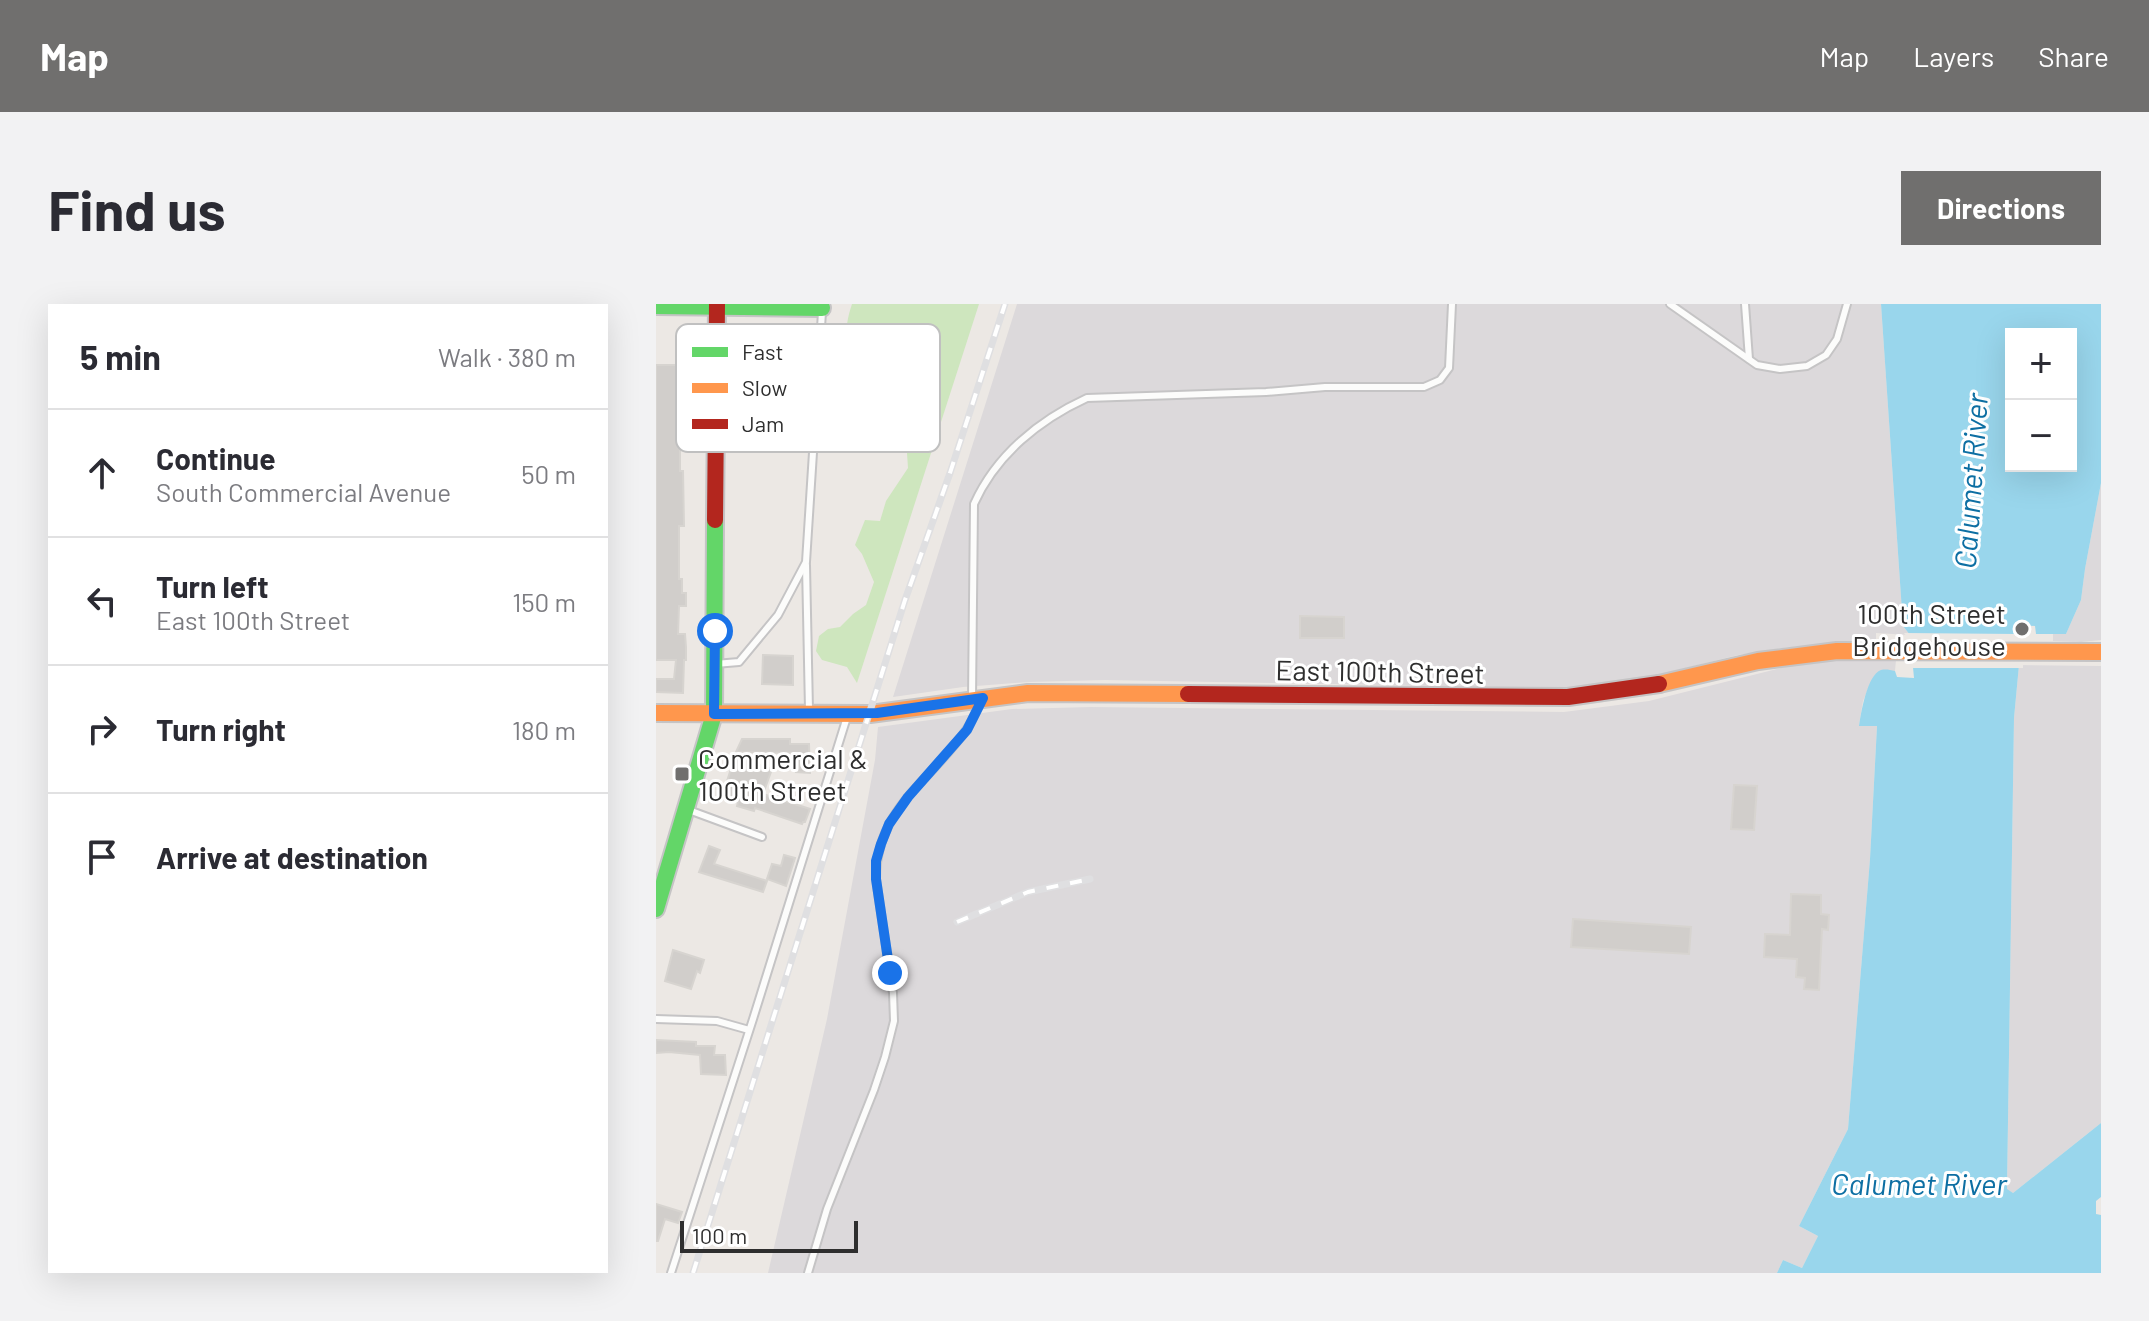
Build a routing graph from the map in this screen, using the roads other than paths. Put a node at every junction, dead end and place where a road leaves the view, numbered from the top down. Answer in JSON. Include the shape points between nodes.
{"nodes":[{"id":1,"x":1452,"y":304,"type":"edge"},
{"id":2,"x":1670,"y":304,"type":"edge"},
{"id":3,"x":1745,"y":304,"type":"edge"},
{"id":4,"x":1847,"y":304,"type":"edge"},
{"id":5,"x":717,"y":305,"type":"edge"},
{"id":6,"x":656,"y":306,"type":"edge"},
{"id":7,"x":822,"y":306,"type":"edge"},
{"id":8,"x":1749,"y":359,"type":"junction"},
{"id":9,"x":716,"y":452,"type":"edge"},
{"id":10,"x":813,"y":452,"type":"edge"},
{"id":11,"x":806,"y":562,"type":"junction"},
{"id":12,"x":2101,"y":652,"type":"edge"},
{"id":13,"x":714,"y":664,"type":"junction"},
{"id":14,"x":977,"y":699,"type":"junction"},
{"id":15,"x":656,"y":713,"type":"edge"},
{"id":16,"x":714,"y":714,"type":"junction"},
{"id":17,"x":809,"y":714,"type":"junction"},
{"id":18,"x":848,"y":714,"type":"junction"},
{"id":19,"x":686,"y":809,"type":"junction"},
{"id":20,"x":762,"y":837,"type":"dead end"},
{"id":21,"x":656,"y":909,"type":"edge"},
{"id":22,"x":656,"y":1019,"type":"edge"},
{"id":23,"x":749,"y":1030,"type":"junction"},
{"id":24,"x":671,"y":1273,"type":"edge"},
{"id":25,"x":808,"y":1273,"type":"edge"}],
"edges":[{"from":1,"to":14,"type":"lane","via":[[1449,368],[1440,380],[1424,387],[1087,398],[1024,438],[982,485],[974,504]]},
{"from":2,"to":8,"type":"lane"},
{"from":3,"to":8,"type":"lane"},
{"from":4,"to":8,"type":"lane","via":[[1837,339],[1826,355],[1807,366],[1780,369]]},
{"from":5,"to":6,"type":"main road"},
{"from":5,"to":7,"type":"main road"},
{"from":9,"to":13,"type":"main road"},
{"from":10,"to":11,"type":"lane"},
{"from":11,"to":13,"type":"lane","via":[[778,615],[739,662]]},
{"from":11,"to":17,"type":"lane"},
{"from":12,"to":14,"type":"main road","name":"East 100th Street","via":[[1837,651],[1568,697],[1028,693]]},
{"from":13,"to":16,"type":"main road"},
{"from":14,"to":18,"type":"main road","name":"East 100th Street"},
{"from":14,"to":25,"type":"lane","via":[[967,730],[908,797],[881,844],[876,879],[894,994],[892,1034]]},
{"from":15,"to":16,"type":"main road","name":"East 100th Street"},
{"from":16,"to":17,"type":"main road","name":"East 100th Street"},
{"from":16,"to":19,"type":"main road"},
{"from":17,"to":18,"type":"main road","name":"East 100th Street"},
{"from":18,"to":23,"type":"lane"},
{"from":19,"to":20,"type":"lane"},
{"from":19,"to":21,"type":"main road"},
{"from":22,"to":23,"type":"lane","via":[[717,1021]]},
{"from":23,"to":24,"type":"lane"}]}
